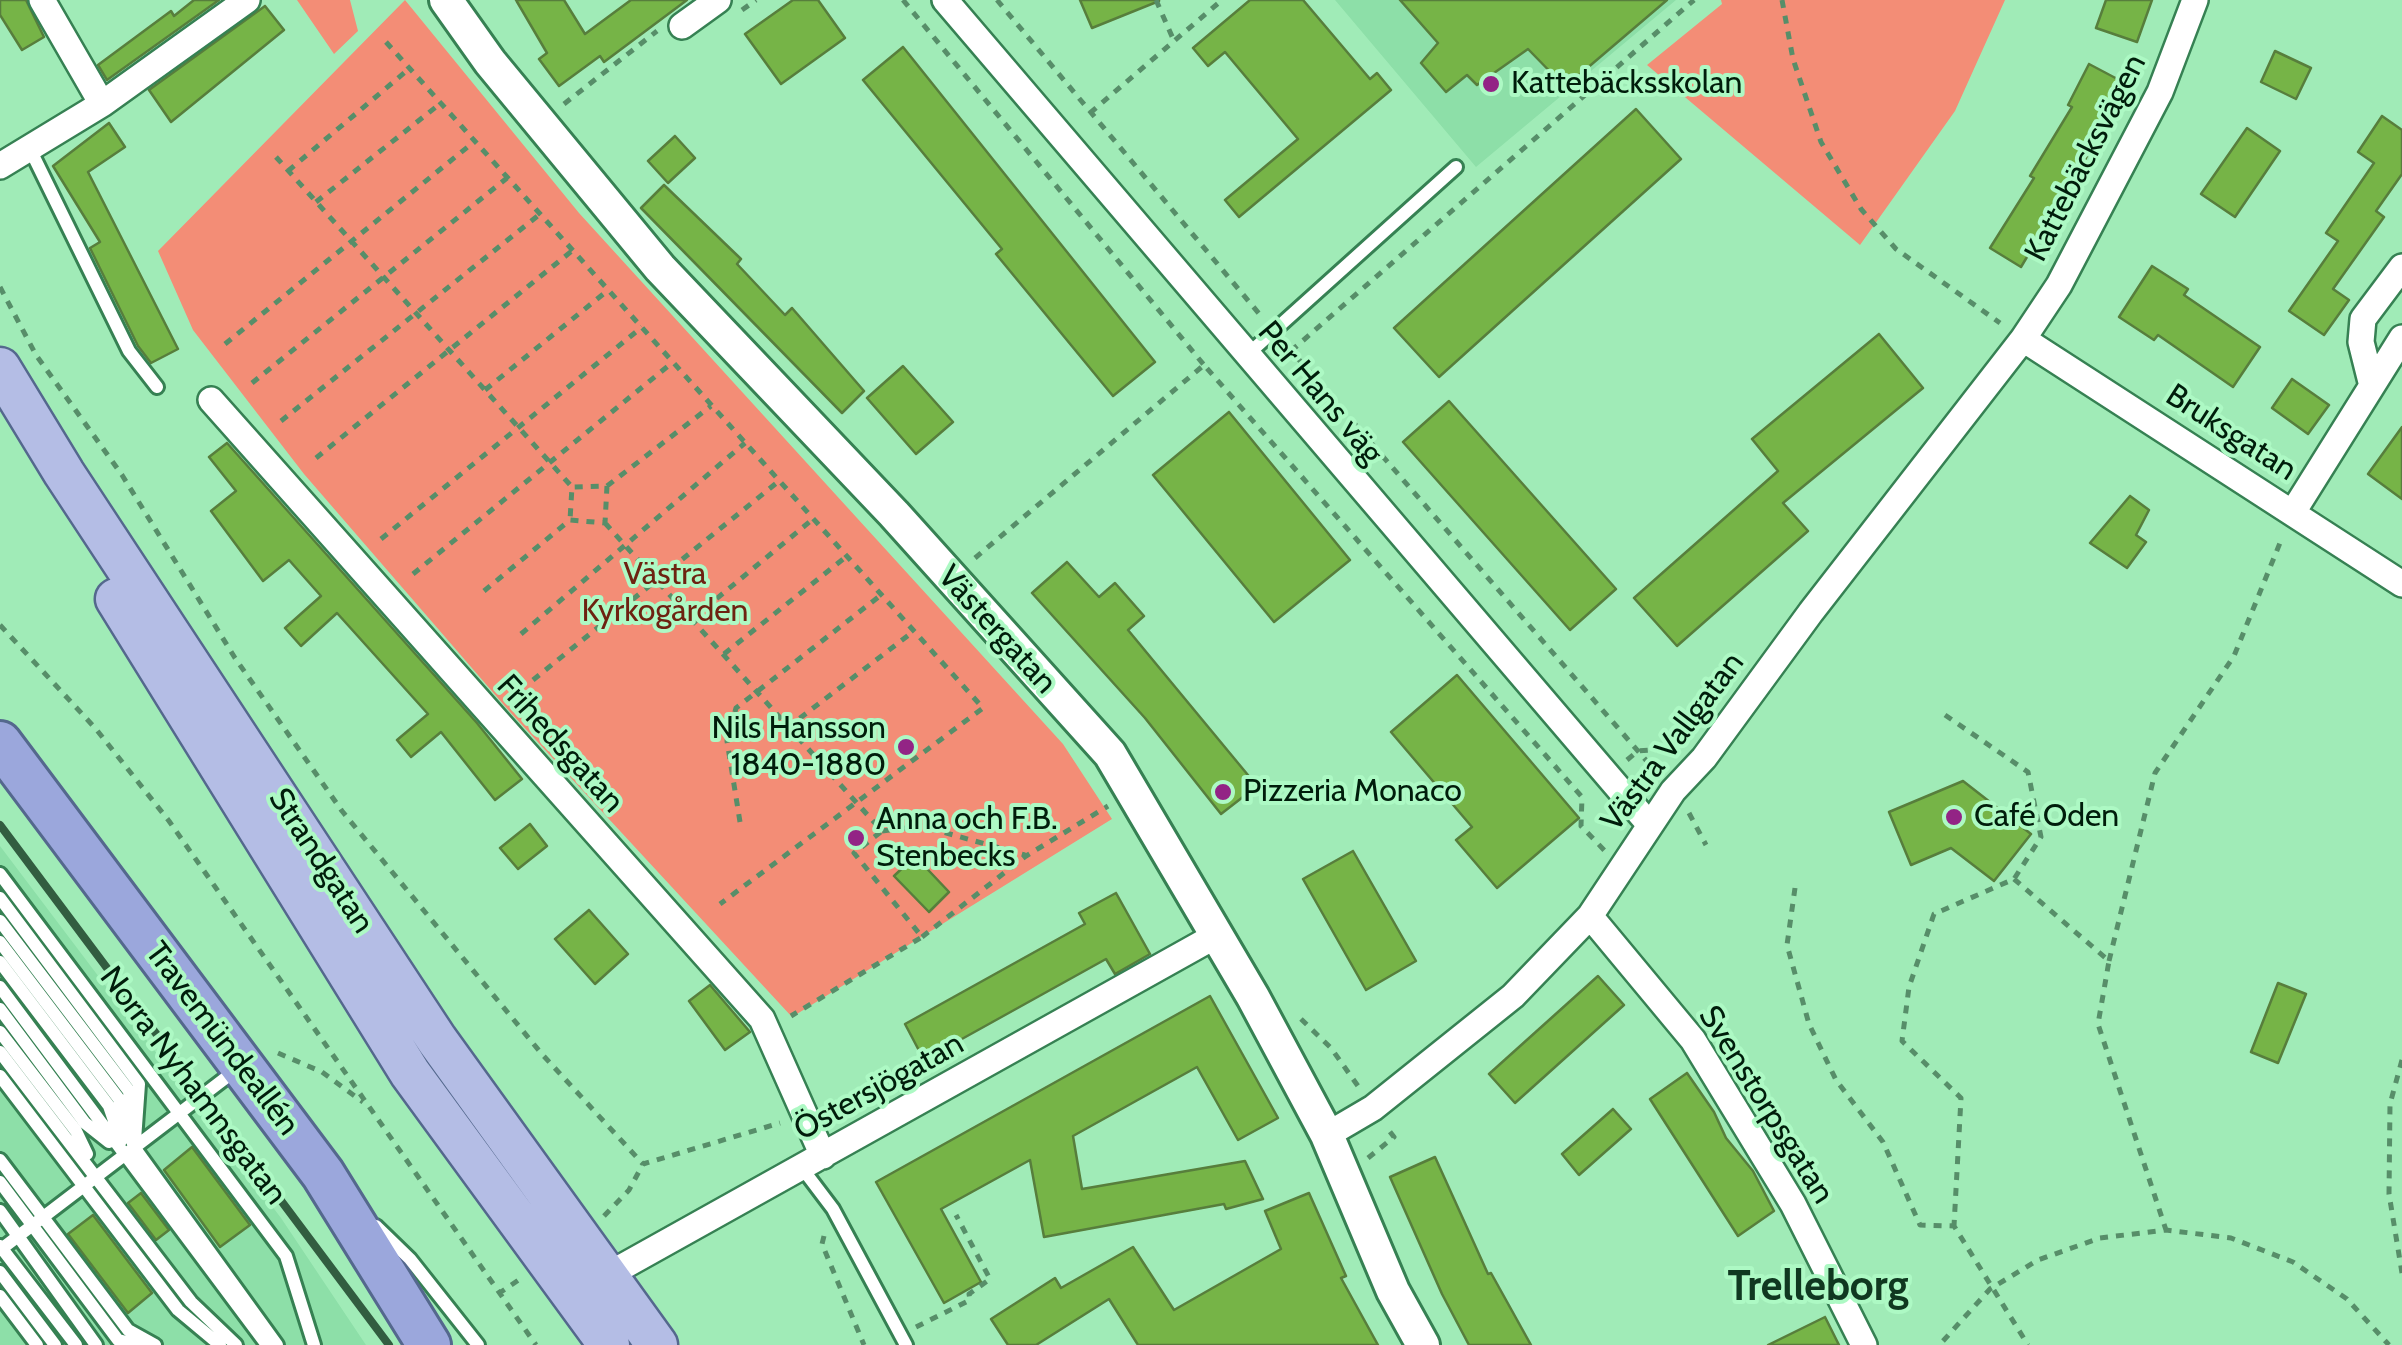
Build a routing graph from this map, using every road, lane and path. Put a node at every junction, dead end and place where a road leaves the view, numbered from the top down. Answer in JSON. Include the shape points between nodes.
{"nodes":[{"id":1,"x":42,"y":0,"type":"edge"},
{"id":2,"x":247,"y":0,"type":"edge"},
{"id":3,"x":446,"y":0,"type":"edge"},
{"id":4,"x":718,"y":0,"type":"edge"},
{"id":5,"x":903,"y":0,"type":"edge"},
{"id":6,"x":945,"y":0,"type":"edge"},
{"id":7,"x":996,"y":0,"type":"edge"},
{"id":8,"x":1156,"y":0,"type":"edge"},
{"id":9,"x":1222,"y":0,"type":"edge"},
{"id":10,"x":1694,"y":0,"type":"edge"},
{"id":11,"x":1782,"y":0,"type":"edge"},
{"id":12,"x":2195,"y":0,"type":"edge"},
{"id":13,"x":682,"y":26,"type":"joint"},
{"id":14,"x":1174,"y":41,"type":"junction"},
{"id":15,"x":386,"y":42,"type":"dead end"},
{"id":16,"x":410,"y":68,"type":"junction"},
{"id":17,"x":441,"y":103,"type":"junction"},
{"id":18,"x":102,"y":104,"type":"junction"},
{"id":19,"x":558,"y":109,"type":"dead end"},
{"id":20,"x":1090,"y":113,"type":"junction"},
{"id":21,"x":475,"y":141,"type":"junction"},
{"id":22,"x":30,"y":149,"type":"junction"},
{"id":23,"x":276,"y":157,"type":"dead end"},
{"id":24,"x":0,"y":166,"type":"edge"},
{"id":25,"x":1456,"y":168,"type":"dead end"},
{"id":26,"x":288,"y":171,"type":"junction"},
{"id":27,"x":508,"y":178,"type":"junction"},
{"id":28,"x":316,"y":202,"type":"junction"},
{"id":29,"x":540,"y":214,"type":"junction"},
{"id":30,"x":352,"y":242,"type":"junction"},
{"id":31,"x":573,"y":250,"type":"junction"},
{"id":32,"x":2402,"y":266,"type":"edge"},
{"id":33,"x":384,"y":277,"type":"junction"},
{"id":34,"x":0,"y":288,"type":"edge"},
{"id":35,"x":608,"y":290,"type":"junction"},
{"id":36,"x":416,"y":313,"type":"junction"},
{"id":37,"x":642,"y":328,"type":"junction"},
{"id":38,"x":1274,"y":330,"type":"junction"},
{"id":39,"x":2402,"y":338,"type":"edge"},
{"id":40,"x":2023,"y":340,"type":"junction"},
{"id":41,"x":225,"y":344,"type":"dead end"},
{"id":42,"x":450,"y":350,"type":"junction"},
{"id":43,"x":1291,"y":351,"type":"junction"},
{"id":44,"x":1245,"y":356,"type":"junction"},
{"id":45,"x":672,"y":362,"type":"junction"},
{"id":46,"x":1204,"y":365,"type":"junction"},
{"id":47,"x":0,"y":368,"type":"edge"},
{"id":48,"x":2371,"y":382,"type":"junction"},
{"id":49,"x":252,"y":383,"type":"dead end"},
{"id":50,"x":157,"y":387,"type":"dead end"},
{"id":51,"x":485,"y":390,"type":"junction"},
{"id":52,"x":210,"y":400,"type":"dead end"},
{"id":53,"x":712,"y":405,"type":"junction"},
{"id":54,"x":0,"y":419,"type":"edge"},
{"id":55,"x":281,"y":420,"type":"dead end"},
{"id":56,"x":519,"y":428,"type":"junction"},
{"id":57,"x":745,"y":442,"type":"junction"},
{"id":58,"x":316,"y":458,"type":"dead end"},
{"id":59,"x":550,"y":462,"type":"junction"},
{"id":60,"x":779,"y":481,"type":"junction"},
{"id":61,"x":607,"y":486,"type":"junction"},
{"id":62,"x":572,"y":487,"type":"junction"},
{"id":63,"x":2293,"y":512,"type":"junction"},
{"id":64,"x":813,"y":519,"type":"junction"},
{"id":65,"x":570,"y":520,"type":"junction"},
{"id":66,"x":605,"y":523,"type":"junction"},
{"id":67,"x":382,"y":539,"type":"dead end"},
{"id":68,"x":625,"y":545,"type":"junction"},
{"id":69,"x":846,"y":556,"type":"junction"},
{"id":70,"x":975,"y":558,"type":"dead end"},
{"id":71,"x":413,"y":574,"type":"dead end"},
{"id":72,"x":656,"y":580,"type":"junction"},
{"id":73,"x":2402,"y":584,"type":"edge"},
{"id":74,"x":484,"y":591,"type":"dead end"},
{"id":75,"x":881,"y":595,"type":"junction"},
{"id":76,"x":692,"y":620,"type":"junction"},
{"id":77,"x":0,"y":625,"type":"edge"},
{"id":78,"x":914,"y":632,"type":"junction"},
{"id":79,"x":520,"y":634,"type":"dead end"},
{"id":80,"x":723,"y":654,"type":"junction"},
{"id":81,"x":533,"y":680,"type":"dead end"},
{"id":82,"x":756,"y":691,"type":"junction"},
{"id":83,"x":1945,"y":715,"type":"dead end"},
{"id":84,"x":787,"y":728,"type":"junction"},
{"id":85,"x":0,"y":743,"type":"edge"},
{"id":86,"x":1638,"y":750,"type":"junction"},
{"id":87,"x":1704,"y":758,"type":"junction"},
{"id":88,"x":1605,"y":778,"type":"junction"},
{"id":89,"x":1132,"y":791,"type":"junction"},
{"id":90,"x":1673,"y":791,"type":"junction"},
{"id":91,"x":1582,"y":797,"type":"junction"},
{"id":92,"x":856,"y":803,"type":"junction"},
{"id":93,"x":740,"y":822,"type":"dead end"},
{"id":94,"x":1650,"y":824,"type":"junction"},
{"id":95,"x":882,"y":831,"type":"junction"},
{"id":96,"x":1026,"y":856,"type":"junction"},
{"id":97,"x":1620,"y":866,"type":"junction"},
{"id":98,"x":0,"y":874,"type":"edge"},
{"id":99,"x":2014,"y":880,"type":"junction"},
{"id":100,"x":1795,"y":888,"type":"dead end"},
{"id":101,"x":0,"y":898,"type":"edge"},
{"id":102,"x":720,"y":904,"type":"dead end"},
{"id":103,"x":1590,"y":916,"type":"junction"},
{"id":104,"x":0,"y":921,"type":"edge"},
{"id":105,"x":1218,"y":935,"type":"junction"},
{"id":106,"x":922,"y":937,"type":"junction"},
{"id":107,"x":0,"y":942,"type":"edge"},
{"id":108,"x":2109,"y":960,"type":"junction"},
{"id":109,"x":0,"y":962,"type":"edge"},
{"id":110,"x":0,"y":986,"type":"edge"},
{"id":111,"x":0,"y":1009,"type":"edge"},
{"id":112,"x":1299,"y":1017,"type":"dead end"},
{"id":113,"x":767,"y":1030,"type":"junction"},
{"id":114,"x":0,"y":1032,"type":"edge"},
{"id":115,"x":0,"y":1052,"type":"edge"},
{"id":116,"x":2402,"y":1060,"type":"edge"},
{"id":117,"x":242,"y":1065,"type":"junction"},
{"id":118,"x":0,"y":1076,"type":"edge"},
{"id":119,"x":124,"y":1095,"type":"junction"},
{"id":120,"x":370,"y":1106,"type":"junction"},
{"id":121,"x":1373,"y":1108,"type":"junction"},
{"id":122,"x":181,"y":1113,"type":"junction"},
{"id":123,"x":806,"y":1116,"type":"junction"},
{"id":124,"x":81,"y":1127,"type":"junction"},
{"id":125,"x":1327,"y":1136,"type":"junction"},
{"id":126,"x":1394,"y":1137,"type":"dead end"},
{"id":127,"x":130,"y":1151,"type":"junction"},
{"id":128,"x":0,"y":1160,"type":"edge"},
{"id":129,"x":813,"y":1162,"type":"junction"},
{"id":130,"x":96,"y":1174,"type":"junction"},
{"id":131,"x":323,"y":1174,"type":"junction"},
{"id":132,"x":5,"y":1182,"type":"edge"},
{"id":133,"x":83,"y":1186,"type":"junction"},
{"id":134,"x":834,"y":1209,"type":"junction"},
{"id":135,"x":0,"y":1211,"type":"edge"},
{"id":136,"x":956,"y":1215,"type":"dead end"},
{"id":137,"x":36,"y":1222,"type":"junction"},
{"id":138,"x":1954,"y":1226,"type":"junction"},
{"id":139,"x":2166,"y":1230,"type":"junction"},
{"id":140,"x":15,"y":1237,"type":"junction"},
{"id":141,"x":1,"y":1247,"type":"edge"},
{"id":142,"x":0,"y":1272,"type":"edge"},
{"id":143,"x":2402,"y":1273,"type":"edge"},
{"id":144,"x":608,"y":1275,"type":"junction"},
{"id":145,"x":1990,"y":1290,"type":"junction"},
{"id":146,"x":573,"y":1294,"type":"junction"},
{"id":147,"x":0,"y":1296,"type":"edge"},
{"id":148,"x":123,"y":1335,"type":"junction"},
{"id":149,"x":903,"y":1340,"type":"edge"},
{"id":150,"x":1942,"y":1341,"type":"dead end"},
{"id":151,"x":37,"y":1345,"type":"edge"},
{"id":152,"x":55,"y":1345,"type":"edge"},
{"id":153,"x":76,"y":1345,"type":"edge"},
{"id":154,"x":96,"y":1345,"type":"edge"},
{"id":155,"x":140,"y":1345,"type":"edge"},
{"id":156,"x":155,"y":1345,"type":"edge"},
{"id":157,"x":220,"y":1345,"type":"edge"},
{"id":158,"x":236,"y":1345,"type":"edge"},
{"id":159,"x":267,"y":1345,"type":"edge"},
{"id":160,"x":277,"y":1345,"type":"edge"},
{"id":161,"x":314,"y":1345,"type":"edge"},
{"id":162,"x":429,"y":1345,"type":"edge"},
{"id":163,"x":478,"y":1345,"type":"edge"},
{"id":164,"x":536,"y":1345,"type":"edge"},
{"id":165,"x":609,"y":1345,"type":"edge"},
{"id":166,"x":657,"y":1345,"type":"edge"},
{"id":167,"x":864,"y":1345,"type":"edge"},
{"id":168,"x":1423,"y":1345,"type":"edge"},
{"id":169,"x":1864,"y":1345,"type":"edge"},
{"id":170,"x":2028,"y":1345,"type":"edge"},
{"id":171,"x":2389,"y":1345,"type":"edge"}],
"edges":[{"from":1,"to":18,"type":"street"},
{"from":2,"to":18,"type":"street"},
{"from":3,"to":89,"type":"street","name":"Västergatan","via":[[660,268],[894,514],[1110,754]]},
{"from":4,"to":13,"type":"street"},
{"from":5,"to":46,"type":"path"},
{"from":6,"to":44,"type":"street","name":"Per Hans väg"},
{"from":7,"to":20,"type":"path"},
{"from":8,"to":14,"type":"path"},
{"from":9,"to":14,"type":"path"},
{"from":10,"to":43,"type":"path"},
{"from":11,"to":40,"type":"path","via":[[1793,59],[1821,142],[1861,209],[1896,248]]},
{"from":12,"to":40,"type":"street","name":"Kattebäcksvägen","via":[[2160,92]]},
{"from":13,"to":19,"type":"path","via":[[653,31]]},
{"from":14,"to":20,"type":"path"},
{"from":15,"to":16,"type":"path"},
{"from":16,"to":17,"type":"path"},
{"from":16,"to":26,"type":"path"},
{"from":17,"to":21,"type":"path"},
{"from":17,"to":28,"type":"path"},
{"from":18,"to":22,"type":"street"},
{"from":20,"to":38,"type":"path"},
{"from":21,"to":27,"type":"path"},
{"from":21,"to":30,"type":"path"},
{"from":22,"to":24,"type":"street"},
{"from":22,"to":50,"type":"lane","via":[[129,351]]},
{"from":23,"to":26,"type":"path"},
{"from":25,"to":38,"type":"lane"},
{"from":26,"to":28,"type":"path"},
{"from":27,"to":29,"type":"path"},
{"from":27,"to":33,"type":"path"},
{"from":28,"to":30,"type":"path"},
{"from":29,"to":31,"type":"path"},
{"from":29,"to":36,"type":"path"},
{"from":30,"to":33,"type":"path"},
{"from":30,"to":41,"type":"path"},
{"from":31,"to":35,"type":"path"},
{"from":31,"to":42,"type":"path"},
{"from":32,"to":48,"type":"street","via":[[2364,319],[2361,342]]},
{"from":33,"to":36,"type":"path"},
{"from":33,"to":49,"type":"path"},
{"from":34,"to":123,"type":"path","via":[[36,355],[342,811],[643,1164]]},
{"from":35,"to":37,"type":"path"},
{"from":35,"to":51,"type":"path"},
{"from":36,"to":42,"type":"path"},
{"from":36,"to":55,"type":"path"},
{"from":37,"to":45,"type":"path"},
{"from":37,"to":56,"type":"path"},
{"from":38,"to":43,"type":"path"},
{"from":38,"to":44,"type":"lane"},
{"from":39,"to":48,"type":"street"},
{"from":40,"to":63,"type":"street","name":"Bruksgatan"},
{"from":40,"to":87,"type":"street","name":"Västra Vallgatan"},
{"from":42,"to":51,"type":"path"},
{"from":42,"to":58,"type":"path"},
{"from":43,"to":86,"type":"path"},
{"from":44,"to":88,"type":"street","name":"Per Hans väg"},
{"from":45,"to":53,"type":"path"},
{"from":45,"to":59,"type":"path"},
{"from":46,"to":70,"type":"path"},
{"from":46,"to":91,"type":"path"},
{"from":47,"to":144,"type":"main road","name":"Strandgatan","via":[[437,1040]]},
{"from":48,"to":63,"type":"street"},
{"from":51,"to":56,"type":"path"},
{"from":52,"to":113,"type":"street","name":"Frihedsgatan"},
{"from":53,"to":57,"type":"path"},
{"from":53,"to":61,"type":"path"},
{"from":54,"to":146,"type":"main road","name":"Strandgatan","via":[[410,1073]]},
{"from":56,"to":59,"type":"path"},
{"from":56,"to":67,"type":"path"},
{"from":57,"to":60,"type":"path"},
{"from":57,"to":68,"type":"path"},
{"from":59,"to":62,"type":"path"},
{"from":59,"to":71,"type":"path"},
{"from":60,"to":64,"type":"path"},
{"from":60,"to":72,"type":"path"},
{"from":61,"to":62,"type":"path"},
{"from":61,"to":66,"type":"path"},
{"from":62,"to":65,"type":"path"},
{"from":63,"to":73,"type":"street","name":"Bruksgatan"},
{"from":63,"to":108,"type":"path","via":[[2234,656],[2155,773]]},
{"from":64,"to":69,"type":"path"},
{"from":64,"to":76,"type":"path"},
{"from":65,"to":66,"type":"path"},
{"from":65,"to":74,"type":"path"},
{"from":66,"to":68,"type":"path"},
{"from":68,"to":72,"type":"path"},
{"from":68,"to":79,"type":"path"},
{"from":69,"to":75,"type":"path"},
{"from":69,"to":80,"type":"path"},
{"from":72,"to":76,"type":"path"},
{"from":72,"to":81,"type":"path"},
{"from":75,"to":78,"type":"path"},
{"from":75,"to":82,"type":"path"},
{"from":76,"to":80,"type":"path"},
{"from":77,"to":120,"type":"path","via":[[168,820]]},
{"from":78,"to":84,"type":"path"},
{"from":78,"to":92,"type":"path","via":[[983,708]]},
{"from":80,"to":82,"type":"path"},
{"from":82,"to":84,"type":"path"},
{"from":82,"to":93,"type":"path","via":[[736,708],[727,742]]},
{"from":83,"to":99,"type":"path","via":[[2028,772],[2041,837]]},
{"from":84,"to":92,"type":"path"},
{"from":85,"to":117,"type":"highway","name":"Travemündeallén"},
{"from":86,"to":87,"type":"path","via":[[1688,748]]},
{"from":86,"to":88,"type":"path"},
{"from":86,"to":90,"type":"path"},
{"from":87,"to":90,"type":"street","name":"Västra Vallgatan"},
{"from":88,"to":91,"type":"path"},
{"from":88,"to":94,"type":"street","name":"Per Hans väg"},
{"from":89,"to":96,"type":"path"},
{"from":89,"to":105,"type":"street","name":"Västergatan"},
{"from":90,"to":94,"type":"street","name":"Västra Vallgatan"},
{"from":91,"to":97,"type":"path","via":[[1581,826]]},
{"from":92,"to":95,"type":"path"},
{"from":92,"to":102,"type":"path"},
{"from":94,"to":97,"type":"street","name":"Västra Vallgatan"},
{"from":95,"to":96,"type":"path","via":[[921,826]]},
{"from":95,"to":106,"type":"path","via":[[854,852]]},
{"from":96,"to":106,"type":"path"},
{"from":97,"to":103,"type":"street","name":"Västra Vallgatan"},
{"from":98,"to":122,"type":"lane","name":"Norra Nyhamnsgatan"},
{"from":99,"to":108,"type":"path"},
{"from":99,"to":138,"type":"path","via":[[1934,914],[1909,987],[1902,1041],[1961,1098]]},
{"from":100,"to":138,"type":"path","via":[[1787,945],[1809,1024],[1836,1080],[1883,1142],[1920,1225]]},
{"from":101,"to":119,"type":"lane"},
{"from":103,"to":121,"type":"street","name":"Västra Vallgatan","via":[[1513,996]]},
{"from":103,"to":169,"type":"street","name":"Svenstorpsgatan","via":[[1693,1040],[1792,1204]]},
{"from":104,"to":119,"type":"lane"},
{"from":105,"to":125,"type":"street","name":"Västergatan"},
{"from":105,"to":129,"type":"street","name":"Östersjögatan"},
{"from":106,"to":113,"type":"path"},
{"from":107,"to":119,"type":"lane"},
{"from":108,"to":139,"type":"path","via":[[2098,1024]]},
{"from":109,"to":119,"type":"lane"},
{"from":110,"to":124,"type":"lane"},
{"from":111,"to":124,"type":"lane"},
{"from":112,"to":121,"type":"path","via":[[1331,1048]]},
{"from":113,"to":123,"type":"street","name":"Frihedsgatan"},
{"from":114,"to":124,"type":"lane"},
{"from":115,"to":124,"type":"lane"},
{"from":116,"to":143,"type":"path","via":[[2390,1104],[2389,1194]]},
{"from":117,"to":120,"type":"path","via":[[271,1052],[297,1058]]},
{"from":117,"to":122,"type":"lane"},
{"from":117,"to":131,"type":"highway","name":"Travemündeallén"},
{"from":118,"to":133,"type":"lane"},
{"from":119,"to":127,"type":"lane"},
{"from":119,"to":127,"type":"lane"},
{"from":120,"to":164,"type":"path"},
{"from":121,"to":125,"type":"street","name":"Västra Vallgatan"},
{"from":121,"to":126,"type":"path"},
{"from":122,"to":127,"type":"lane"},
{"from":122,"to":161,"type":"lane","name":"Norra Nyhamnsgatan","via":[[286,1256]]},
{"from":123,"to":129,"type":"street","name":"Frihedsgatan"},
{"from":124,"to":127,"type":"lane"},
{"from":124,"to":130,"type":"lane"},
{"from":125,"to":168,"type":"street","name":"Västergatan"},
{"from":127,"to":130,"type":"lane"},
{"from":127,"to":159,"type":"lane"},
{"from":127,"to":160,"type":"lane"},
{"from":128,"to":132,"type":"lane"},
{"from":129,"to":134,"type":"lane"},
{"from":129,"to":144,"type":"street","name":"Östersjögatan"},
{"from":130,"to":133,"type":"lane"},
{"from":130,"to":158,"type":"lane","via":[[191,1302]]},
{"from":131,"to":162,"type":"highway","name":"Travemündeallén"},
{"from":131,"to":163,"type":"lane","via":[[410,1259]]},
{"from":132,"to":137,"type":"lane"},
{"from":133,"to":137,"type":"lane"},
{"from":133,"to":157,"type":"lane","via":[[178,1310]]},
{"from":134,"to":149,"type":"lane"},
{"from":134,"to":167,"type":"path","via":[[822,1244]]},
{"from":135,"to":140,"type":"lane"},
{"from":136,"to":149,"type":"path","via":[[990,1279],[970,1300]]},
{"from":137,"to":140,"type":"lane"},
{"from":137,"to":148,"type":"lane"},
{"from":138,"to":145,"type":"path"},
{"from":139,"to":145,"type":"path","via":[[2100,1238],[2038,1260]]},
{"from":139,"to":171,"type":"path","via":[[2231,1238],[2293,1262],[2347,1298]]},
{"from":140,"to":141,"type":"lane"},
{"from":140,"to":154,"type":"lane"},
{"from":141,"to":153,"type":"lane"},
{"from":142,"to":152,"type":"lane"},
{"from":144,"to":146,"type":"street","name":"Östersjögatan"},
{"from":144,"to":166,"type":"main road","name":"Strandgatan"},
{"from":145,"to":150,"type":"path"},
{"from":145,"to":170,"type":"path"},
{"from":146,"to":165,"type":"main road","name":"Strandgatan"},
{"from":147,"to":151,"type":"lane"},
{"from":148,"to":155,"type":"lane"},
{"from":148,"to":156,"type":"lane"}]}
